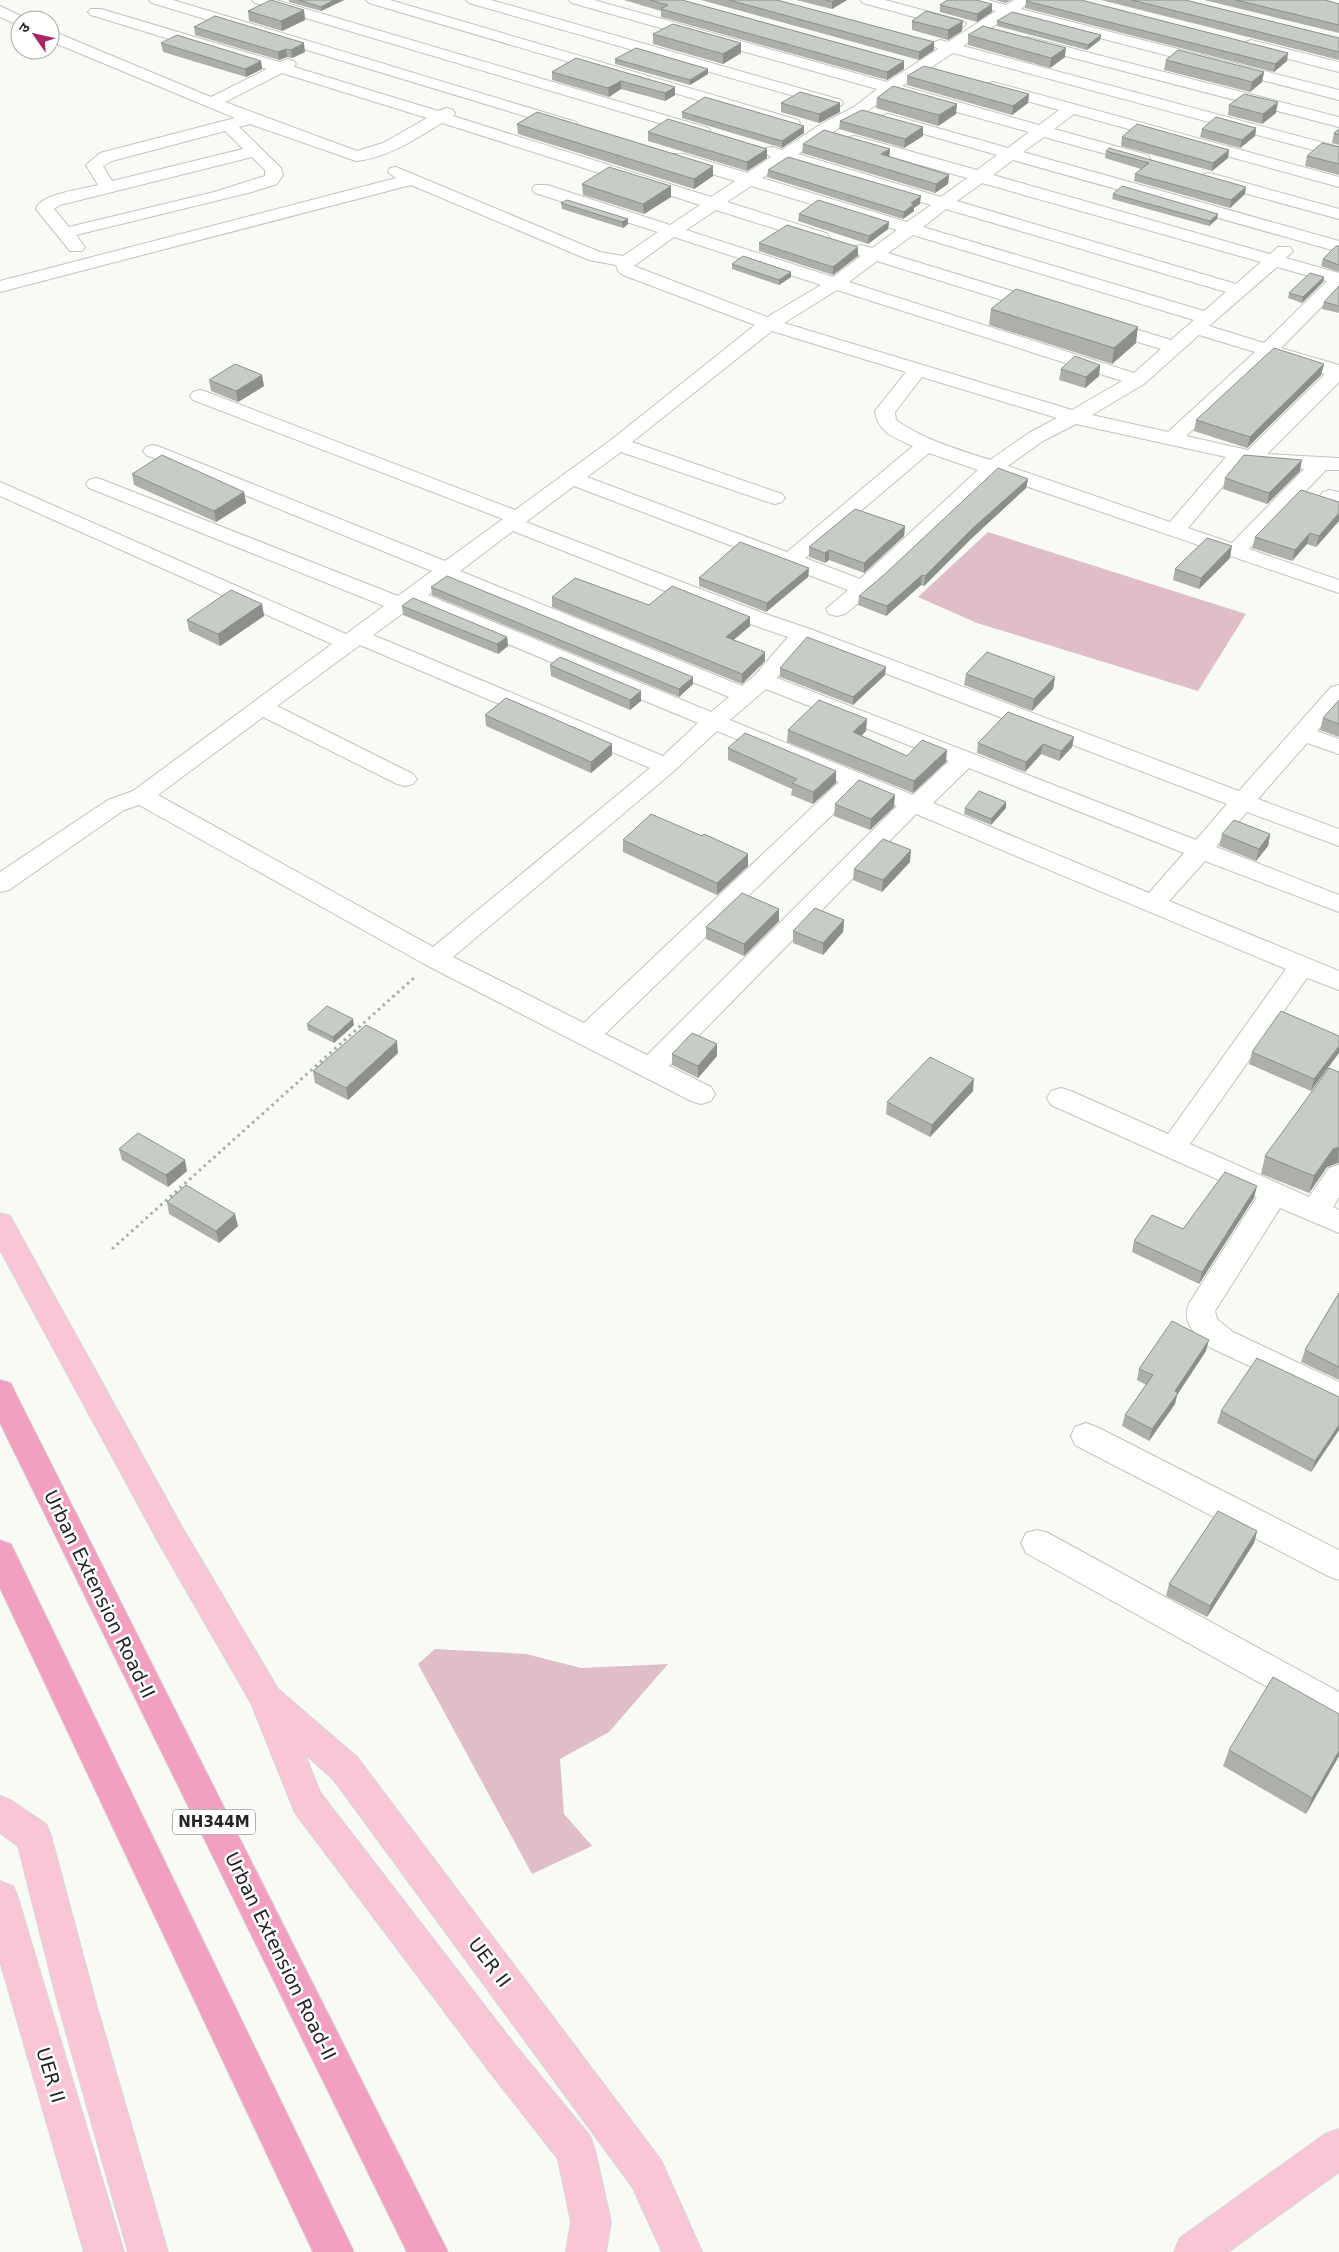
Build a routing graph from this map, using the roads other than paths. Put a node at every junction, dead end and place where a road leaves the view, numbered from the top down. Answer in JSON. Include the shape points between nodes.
{"nodes":[{"id":1,"x":157,"y":0,"type":"edge"},
{"id":2,"x":260,"y":0,"type":"edge"},
{"id":3,"x":374,"y":0,"type":"edge"},
{"id":4,"x":416,"y":0,"type":"edge"},
{"id":5,"x":474,"y":0,"type":"edge"},
{"id":6,"x":576,"y":0,"type":"edge"},
{"id":7,"x":868,"y":0,"type":"edge"},
{"id":8,"x":970,"y":0,"type":"edge"},
{"id":9,"x":1024,"y":0,"type":"edge"},
{"id":10,"x":642,"y":4,"type":"dead end"},
{"id":11,"x":400,"y":7,"type":"junction"},
{"id":12,"x":1008,"y":10,"type":"junction"},
{"id":13,"x":96,"y":12,"type":"dead end"},
{"id":14,"x":626,"y":14,"type":"junction"},
{"id":15,"x":357,"y":29,"type":"junction"},
{"id":16,"x":979,"y":29,"type":"junction"},
{"id":17,"x":589,"y":33,"type":"junction"},
{"id":18,"x":998,"y":34,"type":"edge"},
{"id":19,"x":60,"y":39,"type":"edge"},
{"id":20,"x":1017,"y":39,"type":"edge"},
{"id":21,"x":922,"y":40,"type":"edge"},
{"id":22,"x":1235,"y":41,"type":"edge"},
{"id":23,"x":318,"y":48,"type":"junction"},
{"id":24,"x":951,"y":48,"type":"junction"},
{"id":25,"x":557,"y":52,"type":"junction"},
{"id":26,"x":658,"y":53,"type":"junction"},
{"id":27,"x":903,"y":62,"type":"edge"},
{"id":28,"x":922,"y":67,"type":"junction"},
{"id":29,"x":1339,"y":67,"type":"edge"},
{"id":30,"x":278,"y":68,"type":"junction"},
{"id":31,"x":625,"y":72,"type":"junction"},
{"id":32,"x":940,"y":72,"type":"edge"},
{"id":33,"x":515,"y":76,"type":"junction"},
{"id":34,"x":978,"y":83,"type":"edge"},
{"id":35,"x":889,"y":89,"type":"junction"},
{"id":36,"x":1339,"y":95,"type":"edge"},
{"id":37,"x":477,"y":97,"type":"junction"},
{"id":38,"x":585,"y":97,"type":"junction"},
{"id":39,"x":211,"y":103,"type":"junction"},
{"id":40,"x":1072,"y":108,"type":"junction"},
{"id":41,"x":860,"y":110,"type":"junction"},
{"id":42,"x":438,"y":118,"type":"junction"},
{"id":43,"x":251,"y":119,"type":"junction"},
{"id":44,"x":1339,"y":122,"type":"edge"},
{"id":45,"x":228,"y":125,"type":"junction"},
{"id":46,"x":590,"y":131,"type":"edge"},
{"id":47,"x":821,"y":131,"type":"junction"},
{"id":48,"x":1041,"y":131,"type":"junction"},
{"id":49,"x":718,"y":136,"type":"edge"},
{"id":50,"x":756,"y":147,"type":"edge"},
{"id":51,"x":255,"y":151,"type":"junction"},
{"id":52,"x":1339,"y":152,"type":"edge"},
{"id":53,"x":664,"y":154,"type":"edge"},
{"id":54,"x":1011,"y":154,"type":"junction"},
{"id":55,"x":784,"y":156,"type":"junction"},
{"id":56,"x":363,"y":157,"type":"junction"},
{"id":57,"x":1155,"y":163,"type":"edge"},
{"id":58,"x":1193,"y":174,"type":"edge"},
{"id":59,"x":980,"y":177,"type":"junction"},
{"id":60,"x":413,"y":179,"type":"junction"},
{"id":61,"x":749,"y":179,"type":"junction"},
{"id":62,"x":1339,"y":182,"type":"edge"},
{"id":63,"x":108,"y":188,"type":"junction"},
{"id":64,"x":541,"y":189,"type":"dead end"},
{"id":65,"x":292,"y":193,"type":"dead end"},
{"id":66,"x":944,"y":203,"type":"junction"},
{"id":67,"x":712,"y":204,"type":"junction"},
{"id":68,"x":1335,"y":208,"type":"edge"},
{"id":69,"x":910,"y":228,"type":"junction"},
{"id":70,"x":672,"y":231,"type":"junction"},
{"id":71,"x":65,"y":233,"type":"junction"},
{"id":72,"x":1303,"y":237,"type":"junction"},
{"id":73,"x":1339,"y":247,"type":"edge"},
{"id":74,"x":80,"y":252,"type":"junction"},
{"id":75,"x":875,"y":254,"type":"junction"},
{"id":76,"x":1271,"y":260,"type":"junction"},
{"id":77,"x":626,"y":262,"type":"junction"},
{"id":78,"x":0,"y":273,"type":"edge"},
{"id":79,"x":1339,"y":279,"type":"edge"},
{"id":80,"x":836,"y":283,"type":"junction"},
{"id":81,"x":0,"y":288,"type":"edge"},
{"id":82,"x":1238,"y":290,"type":"junction"},
{"id":83,"x":1062,"y":312,"type":"edge"},
{"id":84,"x":1090,"y":321,"type":"edge"},
{"id":85,"x":1201,"y":323,"type":"junction"},
{"id":86,"x":769,"y":324,"type":"junction"},
{"id":87,"x":1174,"y":347,"type":"junction"},
{"id":88,"x":1268,"y":350,"type":"junction"},
{"id":89,"x":918,"y":370,"type":"junction"},
{"id":90,"x":1339,"y":371,"type":"edge"},
{"id":91,"x":1137,"y":380,"type":"junction"},
{"id":92,"x":200,"y":396,"type":"dead end"},
{"id":93,"x":1073,"y":417,"type":"junction"},
{"id":94,"x":1172,"y":439,"type":"junction"},
{"id":95,"x":618,"y":444,"type":"junction"},
{"id":96,"x":926,"y":445,"type":"junction"},
{"id":97,"x":153,"y":451,"type":"dead end"},
{"id":98,"x":1246,"y":456,"type":"junction"},
{"id":99,"x":1330,"y":464,"type":"edge"},
{"id":100,"x":992,"y":468,"type":"junction"},
{"id":101,"x":572,"y":478,"type":"junction"},
{"id":102,"x":96,"y":484,"type":"dead end"},
{"id":103,"x":0,"y":488,"type":"edge"},
{"id":104,"x":775,"y":498,"type":"dead end"},
{"id":105,"x":514,"y":521,"type":"junction"},
{"id":106,"x":1174,"y":530,"type":"junction"},
{"id":107,"x":1235,"y":552,"type":"junction"},
{"id":108,"x":790,"y":560,"type":"junction"},
{"id":109,"x":446,"y":571,"type":"junction"},
{"id":110,"x":1339,"y":587,"type":"edge"},
{"id":111,"x":863,"y":588,"type":"junction"},
{"id":112,"x":406,"y":600,"type":"junction"},
{"id":113,"x":837,"y":610,"type":"dead end"},
{"id":114,"x":802,"y":634,"type":"junction"},
{"id":115,"x":353,"y":640,"type":"junction"},
{"id":116,"x":763,"y":680,"type":"junction"},
{"id":117,"x":1339,"y":692,"type":"edge"},
{"id":118,"x":744,"y":695,"type":"junction"},
{"id":119,"x":261,"y":707,"type":"junction"},
{"id":120,"x":713,"y":722,"type":"junction"},
{"id":121,"x":1303,"y":734,"type":"junction"},
{"id":122,"x":1339,"y":748,"type":"edge"},
{"id":123,"x":964,"y":760,"type":"junction"},
{"id":124,"x":666,"y":766,"type":"junction"},
{"id":125,"x":405,"y":779,"type":"dead end"},
{"id":126,"x":854,"y":781,"type":"junction"},
{"id":127,"x":141,"y":796,"type":"junction"},
{"id":128,"x":1243,"y":802,"type":"junction"},
{"id":129,"x":914,"y":805,"type":"junction"},
{"id":130,"x":1339,"y":838,"type":"edge"},
{"id":131,"x":1201,"y":850,"type":"junction"},
{"id":132,"x":0,"y":884,"type":"edge"},
{"id":133,"x":1153,"y":904,"type":"junction"},
{"id":134,"x":1339,"y":904,"type":"edge"},
{"id":135,"x":435,"y":959,"type":"junction"},
{"id":136,"x":1302,"y":966,"type":"junction"},
{"id":137,"x":1339,"y":981,"type":"edge"},
{"id":138,"x":587,"y":1036,"type":"junction"},
{"id":139,"x":651,"y":1068,"type":"junction"},
{"id":140,"x":701,"y":1094,"type":"dead end"},
{"id":141,"x":1061,"y":1098,"type":"dead end"},
{"id":142,"x":1172,"y":1148,"type":"junction"},
{"id":143,"x":1339,"y":1175,"type":"edge"},
{"id":144,"x":1274,"y":1194,"type":"junction"},
{"id":145,"x":1327,"y":1216,"type":"edge"},
{"id":146,"x":0,"y":1224,"type":"edge"},
{"id":147,"x":0,"y":1392,"type":"edge"},
{"id":148,"x":1339,"y":1396,"type":"edge"},
{"id":149,"x":1086,"y":1436,"type":"dead end"},
{"id":150,"x":1037,"y":1543,"type":"dead end"},
{"id":151,"x":0,"y":1554,"type":"edge"},
{"id":152,"x":1339,"y":1566,"type":"edge"},
{"id":153,"x":265,"y":1697,"type":"junction"},
{"id":154,"x":1339,"y":1709,"type":"edge"},
{"id":155,"x":0,"y":1812,"type":"edge"},
{"id":156,"x":0,"y":1898,"type":"edge"},
{"id":157,"x":1339,"y":2148,"type":"edge"},
{"id":158,"x":104,"y":2252,"type":"edge"},
{"id":159,"x":148,"y":2252,"type":"edge"},
{"id":160,"x":334,"y":2252,"type":"edge"},
{"id":161,"x":428,"y":2252,"type":"edge"},
{"id":162,"x":586,"y":2252,"type":"edge"},
{"id":163,"x":682,"y":2252,"type":"edge"},
{"id":164,"x":1194,"y":2252,"type":"edge"}],
"edges":[{"from":1,"to":23,"type":"street"},
{"from":2,"to":15,"type":"street"},
{"from":3,"to":11,"type":"street"},
{"from":4,"to":11,"type":"street"},
{"from":5,"to":17,"type":"street"},
{"from":6,"to":14,"type":"street"},
{"from":7,"to":16,"type":"street"},
{"from":8,"to":12,"type":"street"},
{"from":9,"to":12,"type":"street"},
{"from":10,"to":14,"type":"street"},
{"from":11,"to":15,"type":"street"},
{"from":11,"to":25,"type":"street"},
{"from":12,"to":16,"type":"street"},
{"from":12,"to":36,"type":"street"},
{"from":13,"to":30,"type":"street"},
{"from":14,"to":17,"type":"street"},
{"from":14,"to":35,"type":"street"},
{"from":15,"to":23,"type":"street"},
{"from":15,"to":33,"type":"street"},
{"from":16,"to":18,"type":"street"},
{"from":16,"to":24,"type":"street"},
{"from":17,"to":25,"type":"street"},
{"from":17,"to":26,"type":"street"},
{"from":19,"to":39,"type":"street"},
{"from":20,"to":44,"type":"street"},
{"from":21,"to":24,"type":"street"},
{"from":22,"to":29,"type":"street"},
{"from":23,"to":30,"type":"street"},
{"from":23,"to":37,"type":"street"},
{"from":24,"to":28,"type":"street"},
{"from":24,"to":52,"type":"street"},
{"from":25,"to":31,"type":"street"},
{"from":25,"to":33,"type":"street"},
{"from":26,"to":31,"type":"street"},
{"from":26,"to":41,"type":"street"},
{"from":27,"to":28,"type":"street"},
{"from":28,"to":32,"type":"street"},
{"from":28,"to":35,"type":"street"},
{"from":30,"to":39,"type":"street"},
{"from":30,"to":42,"type":"street"},
{"from":31,"to":38,"type":"street"},
{"from":31,"to":47,"type":"street"},
{"from":33,"to":37,"type":"street"},
{"from":33,"to":38,"type":"street"},
{"from":34,"to":40,"type":"street"},
{"from":35,"to":41,"type":"street"},
{"from":35,"to":48,"type":"street"},
{"from":37,"to":42,"type":"street"},
{"from":37,"to":46,"type":"street"},
{"from":38,"to":49,"type":"street"},
{"from":39,"to":43,"type":"street"},
{"from":40,"to":48,"type":"street"},
{"from":40,"to":62,"type":"street"},
{"from":41,"to":47,"type":"street"},
{"from":41,"to":54,"type":"street"},
{"from":42,"to":56,"type":"street","via":[[381,151]]},
{"from":42,"to":67,"type":"street"},
{"from":43,"to":45,"type":"street"},
{"from":43,"to":56,"type":"street"},
{"from":45,"to":51,"type":"street"},
{"from":45,"to":63,"type":"street","via":[[97,161],[94,166]]},
{"from":47,"to":55,"type":"street"},
{"from":47,"to":59,"type":"street"},
{"from":48,"to":54,"type":"street"},
{"from":48,"to":57,"type":"street"},
{"from":50,"to":55,"type":"street"},
{"from":51,"to":63,"type":"street"},
{"from":51,"to":71,"type":"street","via":[[273,168],[276,175],[271,180]]},
{"from":53,"to":61,"type":"street"},
{"from":54,"to":59,"type":"street"},
{"from":54,"to":72,"type":"street"},
{"from":55,"to":61,"type":"street"},
{"from":55,"to":66,"type":"street"},
{"from":56,"to":60,"type":"street","via":[[380,169]]},
{"from":58,"to":68,"type":"street"},
{"from":59,"to":66,"type":"street"},
{"from":59,"to":76,"type":"street"},
{"from":60,"to":77,"type":"street","via":[[595,256]]},
{"from":60,"to":81,"type":"street"},
{"from":61,"to":67,"type":"street"},
{"from":61,"to":69,"type":"street"},
{"from":63,"to":71,"type":"street","via":[[46,205],[45,209]]},
{"from":64,"to":70,"type":"street"},
{"from":65,"to":74,"type":"street"},
{"from":66,"to":69,"type":"street"},
{"from":66,"to":82,"type":"street"},
{"from":67,"to":70,"type":"street"},
{"from":67,"to":75,"type":"street"},
{"from":68,"to":72,"type":"street"},
{"from":69,"to":75,"type":"street"},
{"from":69,"to":85,"type":"street"},
{"from":70,"to":77,"type":"street"},
{"from":70,"to":80,"type":"street"},
{"from":71,"to":74,"type":"street"},
{"from":72,"to":73,"type":"street"},
{"from":72,"to":76,"type":"street"},
{"from":74,"to":78,"type":"street"},
{"from":75,"to":80,"type":"street"},
{"from":75,"to":83,"type":"street"},
{"from":76,"to":79,"type":"street"},
{"from":76,"to":82,"type":"street"},
{"from":77,"to":86,"type":"street","via":[[624,267],[629,271]]},
{"from":79,"to":88,"type":"street"},
{"from":80,"to":86,"type":"street"},
{"from":80,"to":91,"type":"street"},
{"from":82,"to":85,"type":"street"},
{"from":84,"to":87,"type":"street"},
{"from":85,"to":87,"type":"street"},
{"from":85,"to":88,"type":"street"},
{"from":86,"to":89,"type":"street"},
{"from":86,"to":95,"type":"street"},
{"from":87,"to":91,"type":"street"},
{"from":88,"to":90,"type":"street"},
{"from":88,"to":94,"type":"street"},
{"from":89,"to":93,"type":"street"},
{"from":89,"to":96,"type":"street","via":[[885,411],[886,422]]},
{"from":90,"to":98,"type":"street"},
{"from":91,"to":93,"type":"street"},
{"from":92,"to":105,"type":"street"},
{"from":93,"to":94,"type":"street"},
{"from":93,"to":100,"type":"street"},
{"from":94,"to":98,"type":"street"},
{"from":95,"to":101,"type":"street"},
{"from":95,"to":104,"type":"street"},
{"from":96,"to":100,"type":"street"},
{"from":96,"to":108,"type":"street"},
{"from":97,"to":109,"type":"street"},
{"from":98,"to":99,"type":"street","via":[[1281,463]]},
{"from":98,"to":106,"type":"street"},
{"from":99,"to":107,"type":"street"},
{"from":100,"to":106,"type":"street"},
{"from":100,"to":111,"type":"street"},
{"from":101,"to":105,"type":"street"},
{"from":101,"to":108,"type":"street"},
{"from":102,"to":112,"type":"street"},
{"from":103,"to":115,"type":"street"},
{"from":105,"to":109,"type":"street"},
{"from":105,"to":114,"type":"street"},
{"from":106,"to":107,"type":"street"},
{"from":107,"to":110,"type":"street"},
{"from":108,"to":111,"type":"street"},
{"from":109,"to":112,"type":"street"},
{"from":109,"to":118,"type":"street"},
{"from":111,"to":113,"type":"street"},
{"from":112,"to":115,"type":"street"},
{"from":112,"to":120,"type":"street"},
{"from":114,"to":116,"type":"street"},
{"from":114,"to":128,"type":"street"},
{"from":115,"to":119,"type":"street"},
{"from":115,"to":124,"type":"street"},
{"from":116,"to":118,"type":"street"},
{"from":116,"to":123,"type":"street"},
{"from":117,"to":121,"type":"street"},
{"from":118,"to":120,"type":"street"},
{"from":119,"to":125,"type":"street"},
{"from":119,"to":127,"type":"street"},
{"from":120,"to":124,"type":"street"},
{"from":120,"to":126,"type":"street"},
{"from":121,"to":122,"type":"street"},
{"from":121,"to":128,"type":"street"},
{"from":123,"to":129,"type":"street"},
{"from":123,"to":131,"type":"street"},
{"from":124,"to":135,"type":"street"},
{"from":126,"to":129,"type":"street"},
{"from":126,"to":138,"type":"street"},
{"from":127,"to":132,"type":"street","via":[[116,805]]},
{"from":127,"to":135,"type":"street"},
{"from":128,"to":130,"type":"street"},
{"from":128,"to":131,"type":"street"},
{"from":129,"to":133,"type":"street"},
{"from":129,"to":139,"type":"street"},
{"from":131,"to":133,"type":"street"},
{"from":131,"to":134,"type":"street"},
{"from":133,"to":136,"type":"street"},
{"from":135,"to":138,"type":"street"},
{"from":136,"to":137,"type":"street"},
{"from":136,"to":142,"type":"street"},
{"from":138,"to":139,"type":"street"},
{"from":139,"to":140,"type":"street"},
{"from":141,"to":142,"type":"street"},
{"from":142,"to":144,"type":"street"},
{"from":143,"to":145,"type":"street"},
{"from":144,"to":145,"type":"street"},
{"from":144,"to":148,"type":"street","via":[[1200,1310],[1200,1319],[1222,1340]]},
{"from":146,"to":153,"type":"main road","via":[[171,1536]]},
{"from":147,"to":161,"type":"highway","name":"Urban Extension Road-II","number":"NH344M"},
{"from":149,"to":152,"type":"street"},
{"from":150,"to":154,"type":"street"},
{"from":151,"to":160,"type":"highway"},
{"from":153,"to":162,"type":"main road","via":[[307,1802],[576,2150],[591,2222]]},
{"from":153,"to":163,"type":"main road","name":"UER II","via":[[344,1768],[647,2174]]},
{"from":155,"to":159,"type":"main road","via":[[33,1836]]},
{"from":156,"to":158,"type":"main road","name":"UER II"},
{"from":157,"to":164,"type":"main road"}]}
